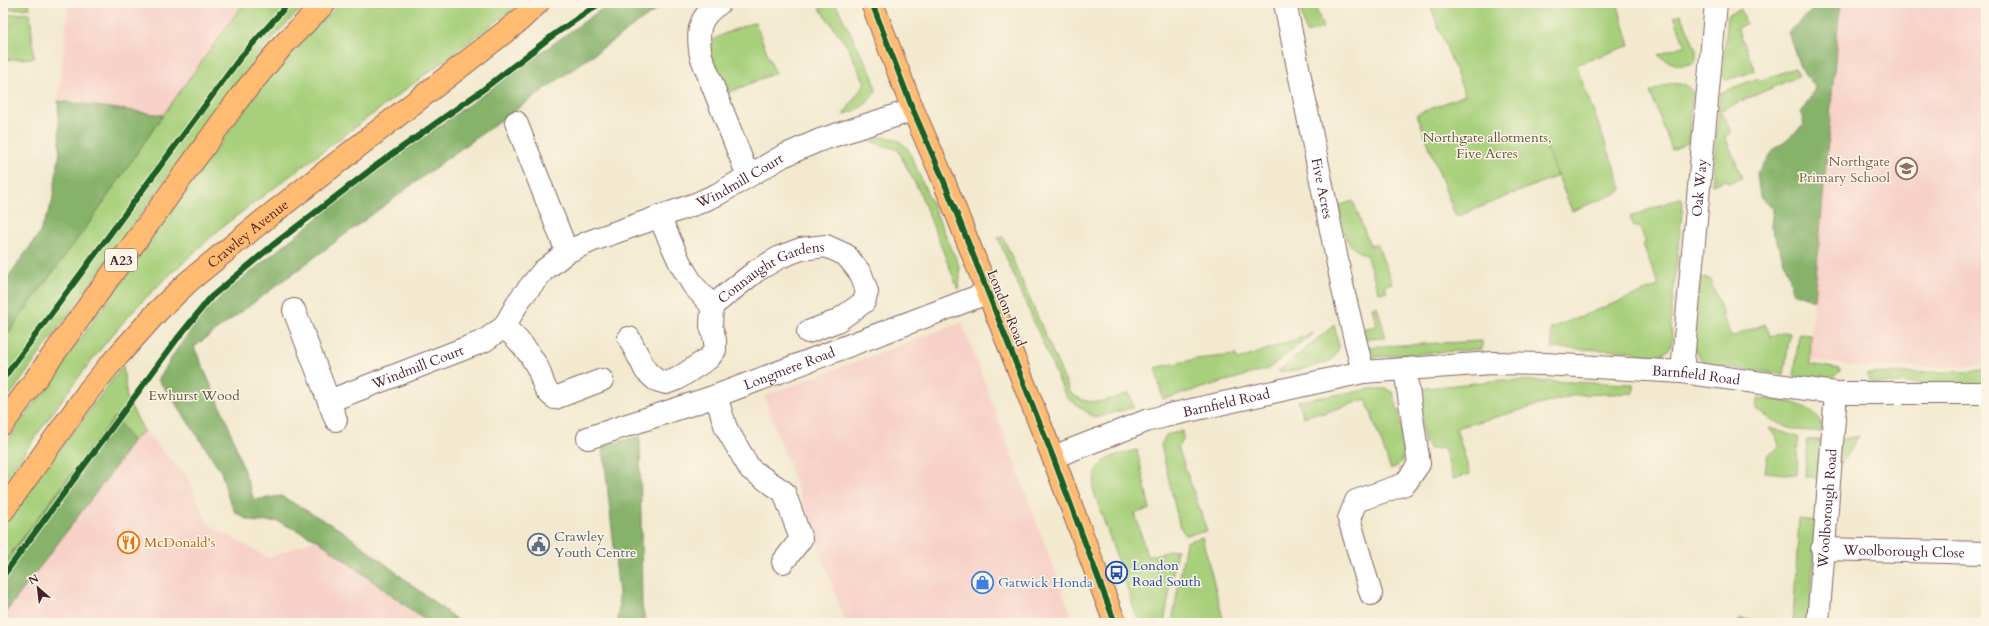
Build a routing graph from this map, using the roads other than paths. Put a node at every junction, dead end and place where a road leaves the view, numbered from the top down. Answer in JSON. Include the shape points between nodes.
{"nodes":[{"id":1,"x":325,"y":3,"type":"edge"},
{"id":2,"x":538,"y":3,"type":"edge"},
{"id":3,"x":548,"y":3,"type":"edge"},
{"id":4,"x":720,"y":3,"type":"edge"},
{"id":5,"x":872,"y":3,"type":"edge"},
{"id":6,"x":1285,"y":3,"type":"edge"},
{"id":7,"x":1716,"y":3,"type":"edge"},
{"id":8,"x":519,"y":21,"type":"junction"},
{"id":9,"x":912,"y":110,"type":"junction"},
{"id":10,"x":516,"y":122,"type":"dead end"},
{"id":11,"x":748,"y":176,"type":"junction"},
{"id":12,"x":659,"y":216,"type":"junction"},
{"id":13,"x":567,"y":252,"type":"junction"},
{"id":14,"x":987,"y":293,"type":"junction"},
{"id":15,"x":712,"y":306,"type":"junction"},
{"id":16,"x":294,"y":310,"type":"dead end"},
{"id":17,"x":504,"y":327,"type":"junction"},
{"id":18,"x":808,"y":332,"type":"dead end"},
{"id":19,"x":629,"y":338,"type":"dead end"},
{"id":20,"x":1406,"y":369,"type":"junction"},
{"id":21,"x":1363,"y":372,"type":"junction"},
{"id":22,"x":1682,"y":372,"type":"junction"},
{"id":23,"x":602,"y":380,"type":"dead end"},
{"id":24,"x":1836,"y":393,"type":"junction"},
{"id":25,"x":1986,"y":393,"type":"edge"},
{"id":26,"x":716,"y":396,"type":"junction"},
{"id":27,"x":3,"y":424,"type":"edge"},
{"id":28,"x":588,"y":438,"type":"dead end"},
{"id":29,"x":1053,"y":457,"type":"junction"},
{"id":30,"x":3,"y":511,"type":"edge"},
{"id":31,"x":1822,"y":549,"type":"junction"},
{"id":32,"x":1986,"y":553,"type":"edge"},
{"id":33,"x":783,"y":562,"type":"dead end"},
{"id":34,"x":1371,"y":594,"type":"dead end"},
{"id":35,"x":1115,"y":623,"type":"edge"},
{"id":36,"x":1818,"y":623,"type":"edge"}],
"edges":[{"from":1,"to":27,"type":"main road","number":"A23","via":[[284,44],[240,97]]},
{"from":2,"to":8,"type":"main road","name":"Crawley Avenue"},
{"from":3,"to":8,"type":"main road"},
{"from":4,"to":11,"type":"street","via":[[701,21],[698,39],[701,56]]},
{"from":5,"to":9,"type":"main road","name":"London Road"},
{"from":6,"to":21,"type":"street","name":"Five Acres","via":[[1344,294]]},
{"from":7,"to":22,"type":"street","name":"Oak Way"},
{"from":8,"to":30,"type":"main road","name":"Crawley Avenue","via":[[254,227],[188,282],[158,311],[99,378]]},
{"from":9,"to":11,"type":"street","name":"Windmill Court","via":[[820,140],[783,156]]},
{"from":9,"to":14,"type":"main road","name":"London Road","via":[[941,174]]},
{"from":10,"to":13,"type":"street"},
{"from":11,"to":12,"type":"street","name":"Windmill Court","via":[[698,203]]},
{"from":12,"to":13,"type":"street","name":"Windmill Court"},
{"from":12,"to":15,"type":"street","name":"Connaught Gardens","via":[[680,263],[693,285]]},
{"from":13,"to":17,"type":"street","name":"Windmill Court","via":[[543,271],[520,299]]},
{"from":14,"to":26,"type":"street","name":"Longmere Road"},
{"from":14,"to":29,"type":"main road","name":"London Road"},
{"from":15,"to":18,"type":"street","name":"Connaught Gardens","via":[[756,271],[780,257],[801,249],[826,246],[846,256],[861,274],[867,292],[864,302],[837,321]]},
{"from":15,"to":19,"type":"street","via":[[711,326],[715,350],[709,358],[677,379],[666,383],[656,380],[646,371]]},
{"from":16,"to":17,"type":"street","name":"Windmill Court","via":[[333,411],[484,341]]},
{"from":17,"to":23,"type":"street","via":[[521,342],[536,365],[546,392],[555,398]]},
{"from":20,"to":21,"type":"street","name":"Barnfield Road"},
{"from":20,"to":22,"type":"street","name":"Barnfield Road","via":[[1507,363]]},
{"from":20,"to":34,"type":"street","via":[[1419,464],[1405,484],[1356,501],[1349,519]]},
{"from":21,"to":29,"type":"street","name":"Barnfield Road","via":[[1146,421]]},
{"from":22,"to":24,"type":"street","name":"Barnfield Road"},
{"from":24,"to":25,"type":"street","name":"Barnfield Road"},
{"from":24,"to":31,"type":"street","name":"Woolborough Road"},
{"from":26,"to":28,"type":"street","name":"Longmere Road"},
{"from":26,"to":33,"type":"street","via":[[726,428],[750,469],[784,492],[801,539]]},
{"from":29,"to":35,"type":"main road","name":"London Road"},
{"from":31,"to":32,"type":"street","name":"Woolborough Close"},
{"from":31,"to":36,"type":"street","name":"Woolborough Road"}]}
